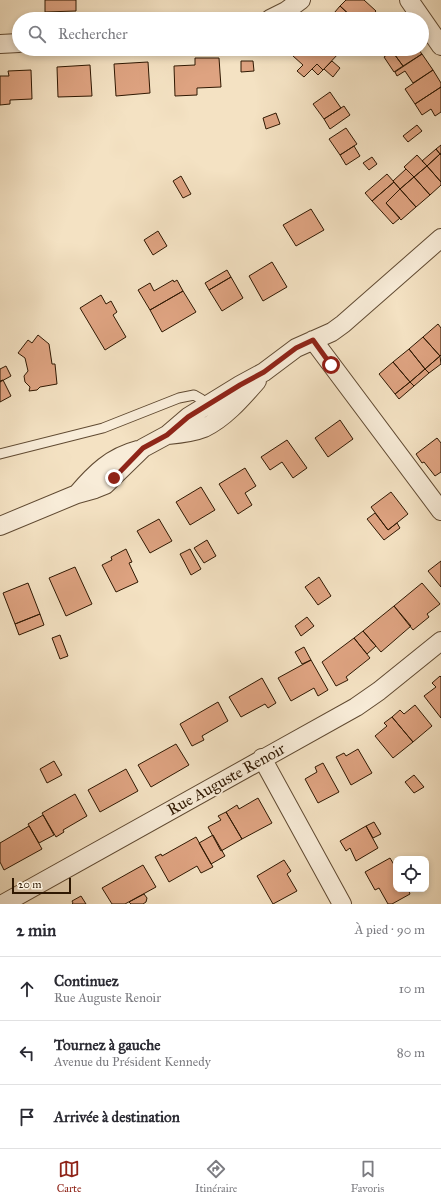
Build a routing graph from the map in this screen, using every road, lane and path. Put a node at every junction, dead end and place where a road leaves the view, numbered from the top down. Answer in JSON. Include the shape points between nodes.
{"nodes":[{"id":1,"x":301,"y":0,"type":"edge"},
{"id":2,"x":409,"y":0,"type":"edge"},
{"id":3,"x":284,"y":12,"type":"edge"},
{"id":4,"x":417,"y":12,"type":"edge"},
{"id":5,"x":429,"y":29,"type":"edge"},
{"id":6,"x":12,"y":43,"type":"edge"},
{"id":7,"x":0,"y":44,"type":"edge"},
{"id":8,"x":441,"y":46,"type":"edge"},
{"id":9,"x":441,"y":238,"type":"edge"},
{"id":10,"x":313,"y":340,"type":"junction"},
{"id":11,"x":264,"y":372,"type":"junction"},
{"id":12,"x":206,"y":405,"type":"junction"},
{"id":13,"x":167,"y":435,"type":"junction"},
{"id":14,"x":0,"y":454,"type":"edge"},
{"id":15,"x":441,"y":511,"type":"edge"},
{"id":16,"x":0,"y":526,"type":"edge"},
{"id":17,"x":441,"y":641,"type":"edge"},
{"id":18,"x":262,"y":758,"type":"junction"},
{"id":19,"x":3,"y":904,"type":"edge"},
{"id":20,"x":342,"y":904,"type":"edge"}],
"edges":[{"from":1,"to":3,"type":"street"},
{"from":2,"to":4,"type":"street"},
{"from":5,"to":8,"type":"street"},
{"from":6,"to":7,"type":"street"},
{"from":9,"to":10,"type":"street","via":[[332,332]]},
{"from":10,"to":11,"type":"street","via":[[296,348]]},
{"from":10,"to":15,"type":"street"},
{"from":11,"to":12,"type":"street"},
{"from":11,"to":13,"type":"street","via":[[234,406],[214,423],[203,429]]},
{"from":12,"to":13,"type":"street"},
{"from":12,"to":14,"type":"lane","via":[[201,398],[194,395],[179,398],[102,428]]},
{"from":13,"to":16,"type":"street","via":[[112,460],[92,476],[77,494]]},
{"from":17,"to":18,"type":"street","name":"Rue Auguste Renoir","via":[[367,700]]},
{"from":18,"to":19,"type":"street","name":"Rue Auguste Renoir"},
{"from":18,"to":20,"type":"street"}]}
